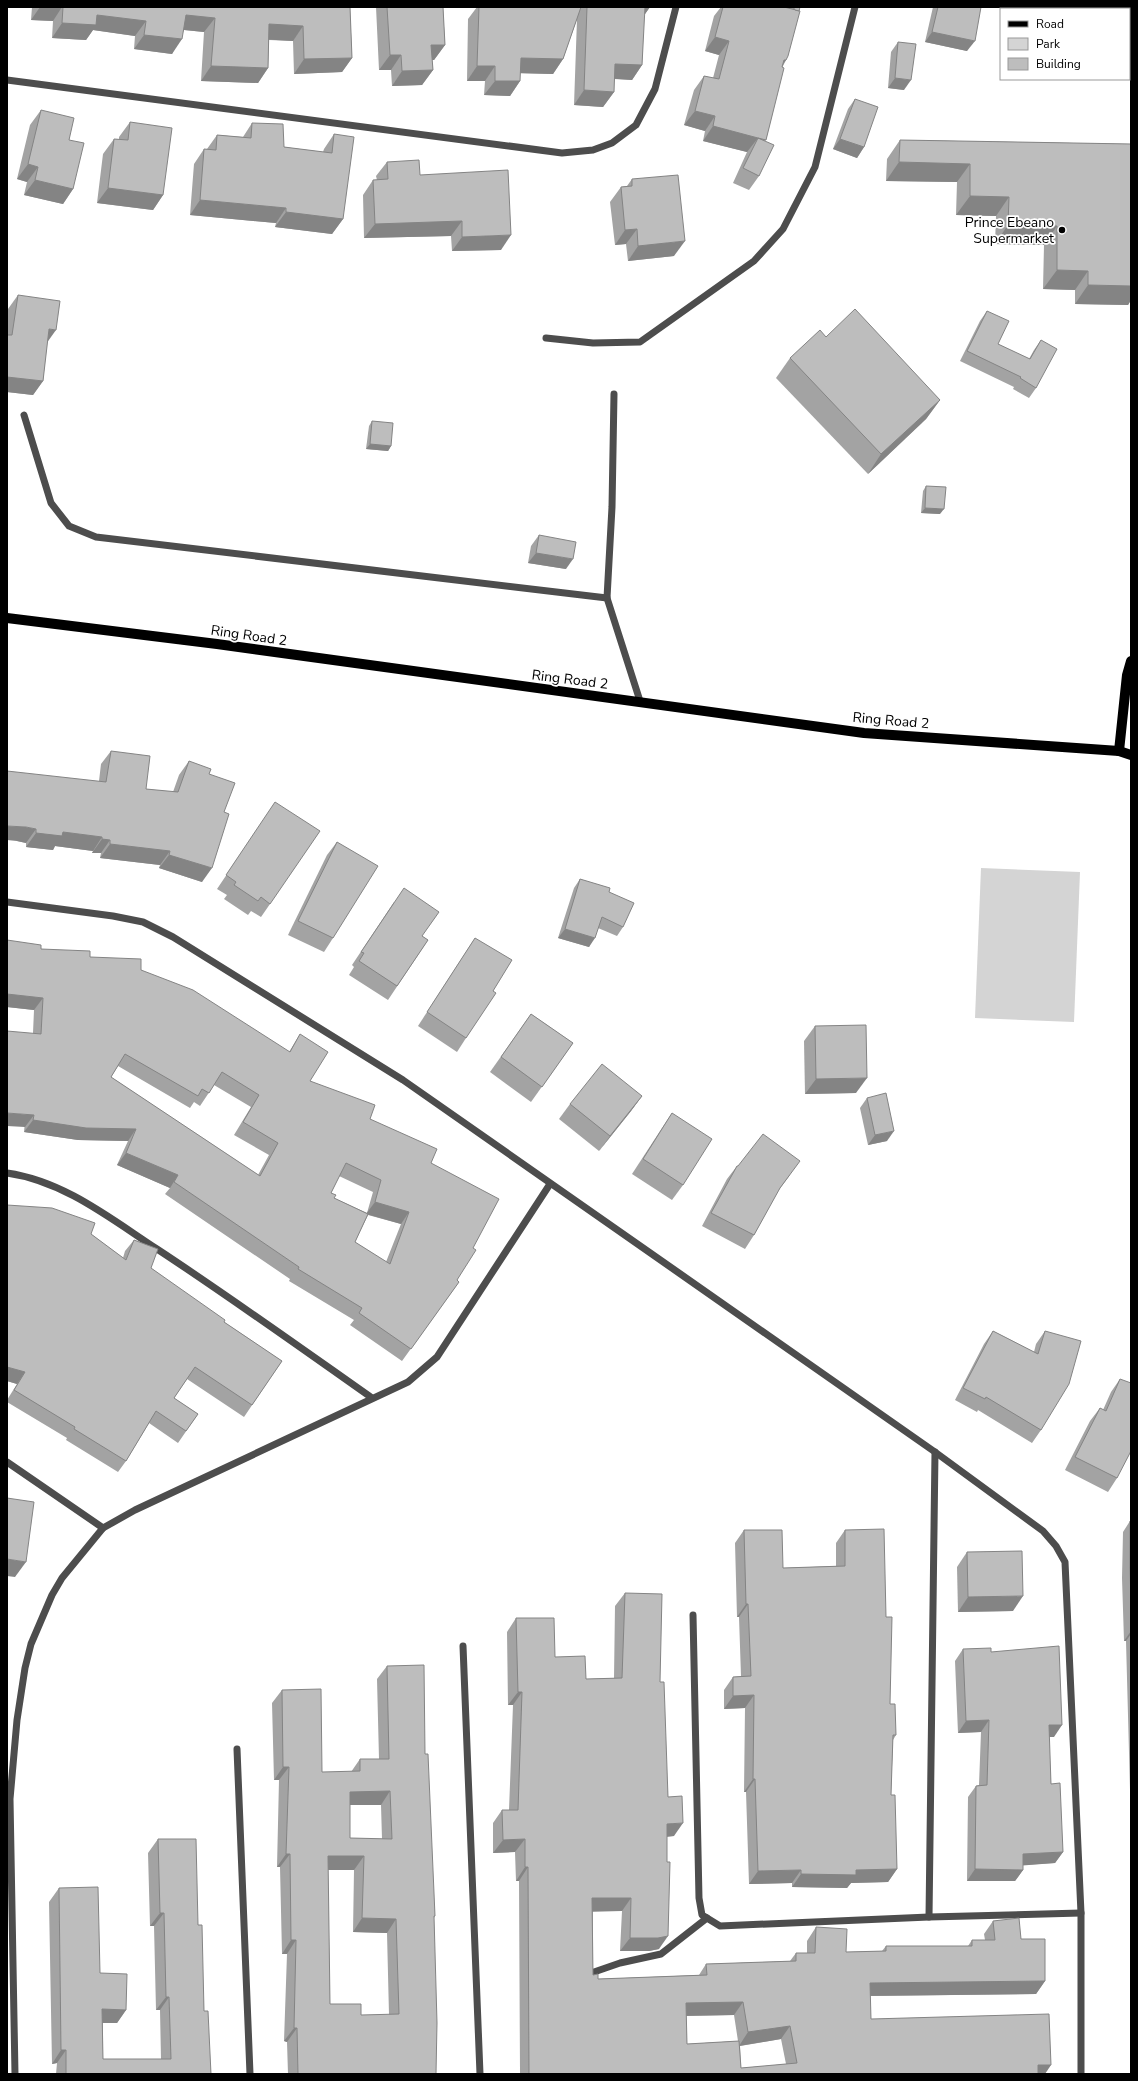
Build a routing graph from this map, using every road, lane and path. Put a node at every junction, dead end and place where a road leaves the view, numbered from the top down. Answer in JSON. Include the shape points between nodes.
{"nodes":[{"id":1,"x":676,"y":7,"type":"edge"},
{"id":2,"x":855,"y":7,"type":"edge"},
{"id":3,"x":7,"y":80,"type":"edge"},
{"id":4,"x":546,"y":338,"type":"dead end"},
{"id":5,"x":614,"y":394,"type":"dead end"},
{"id":6,"x":24,"y":415,"type":"dead end"},
{"id":7,"x":607,"y":598,"type":"junction"},
{"id":8,"x":7,"y":618,"type":"edge"},
{"id":9,"x":1131,"y":661,"type":"edge"},
{"id":10,"x":640,"y":701,"type":"junction"},
{"id":11,"x":1119,"y":752,"type":"junction"},
{"id":12,"x":1131,"y":755,"type":"edge"},
{"id":13,"x":7,"y":902,"type":"edge"},
{"id":14,"x":7,"y":1173,"type":"edge"},
{"id":15,"x":550,"y":1184,"type":"junction"},
{"id":16,"x":372,"y":1398,"type":"junction"},
{"id":17,"x":935,"y":1452,"type":"junction"},
{"id":18,"x":7,"y":1462,"type":"edge"},
{"id":19,"x":103,"y":1528,"type":"junction"},
{"id":20,"x":693,"y":1615,"type":"dead end"},
{"id":21,"x":463,"y":1646,"type":"dead end"},
{"id":22,"x":237,"y":1749,"type":"dead end"},
{"id":23,"x":1081,"y":1913,"type":"junction"},
{"id":24,"x":929,"y":1916,"type":"junction"},
{"id":25,"x":707,"y":1918,"type":"junction"},
{"id":26,"x":594,"y":1972,"type":"edge"},
{"id":27,"x":15,"y":2074,"type":"edge"},
{"id":28,"x":250,"y":2074,"type":"edge"},
{"id":29,"x":480,"y":2074,"type":"edge"},
{"id":30,"x":1081,"y":2074,"type":"edge"}],
"edges":[{"from":1,"to":3,"type":"street","via":[[654,89],[636,125],[612,143],[593,150],[562,153]]},
{"from":2,"to":4,"type":"street","via":[[815,167],[783,229],[754,261],[640,342],[593,343]]},
{"from":5,"to":7,"type":"street"},
{"from":6,"to":7,"type":"street","via":[[51,503],[68,526],[96,537]]},
{"from":7,"to":10,"type":"street"},
{"from":8,"to":10,"type":"main road","name":"Ring Road 2"},
{"from":9,"to":11,"type":"main road","via":[[1127,675]]},
{"from":10,"to":11,"type":"main road","name":"Ring Road 2","via":[[864,733]]},
{"from":11,"to":12,"type":"main road","name":"Ring Road 2"},
{"from":13,"to":15,"type":"street","via":[[143,922],[173,937],[403,1080]]},
{"from":14,"to":16,"type":"street","via":[[45,1182],[83,1200],[228,1295]]},
{"from":15,"to":16,"type":"street","via":[[437,1356],[408,1382]]},
{"from":15,"to":17,"type":"street"},
{"from":16,"to":19,"type":"street","via":[[135,1510]]},
{"from":17,"to":23,"type":"street","via":[[1043,1532],[1056,1546],[1065,1562]]},
{"from":17,"to":24,"type":"street"},
{"from":18,"to":19,"type":"street"},
{"from":19,"to":27,"type":"street","via":[[55,1589],[31,1644],[25,1668],[17,1720],[10,1799]]},
{"from":20,"to":25,"type":"street","via":[[699,1898],[702,1915]]},
{"from":21,"to":29,"type":"street"},
{"from":22,"to":28,"type":"street"},
{"from":23,"to":24,"type":"street"},
{"from":23,"to":30,"type":"street"},
{"from":24,"to":25,"type":"street","via":[[720,1926]]},
{"from":25,"to":26,"type":"street","via":[[661,1954]]}]}
